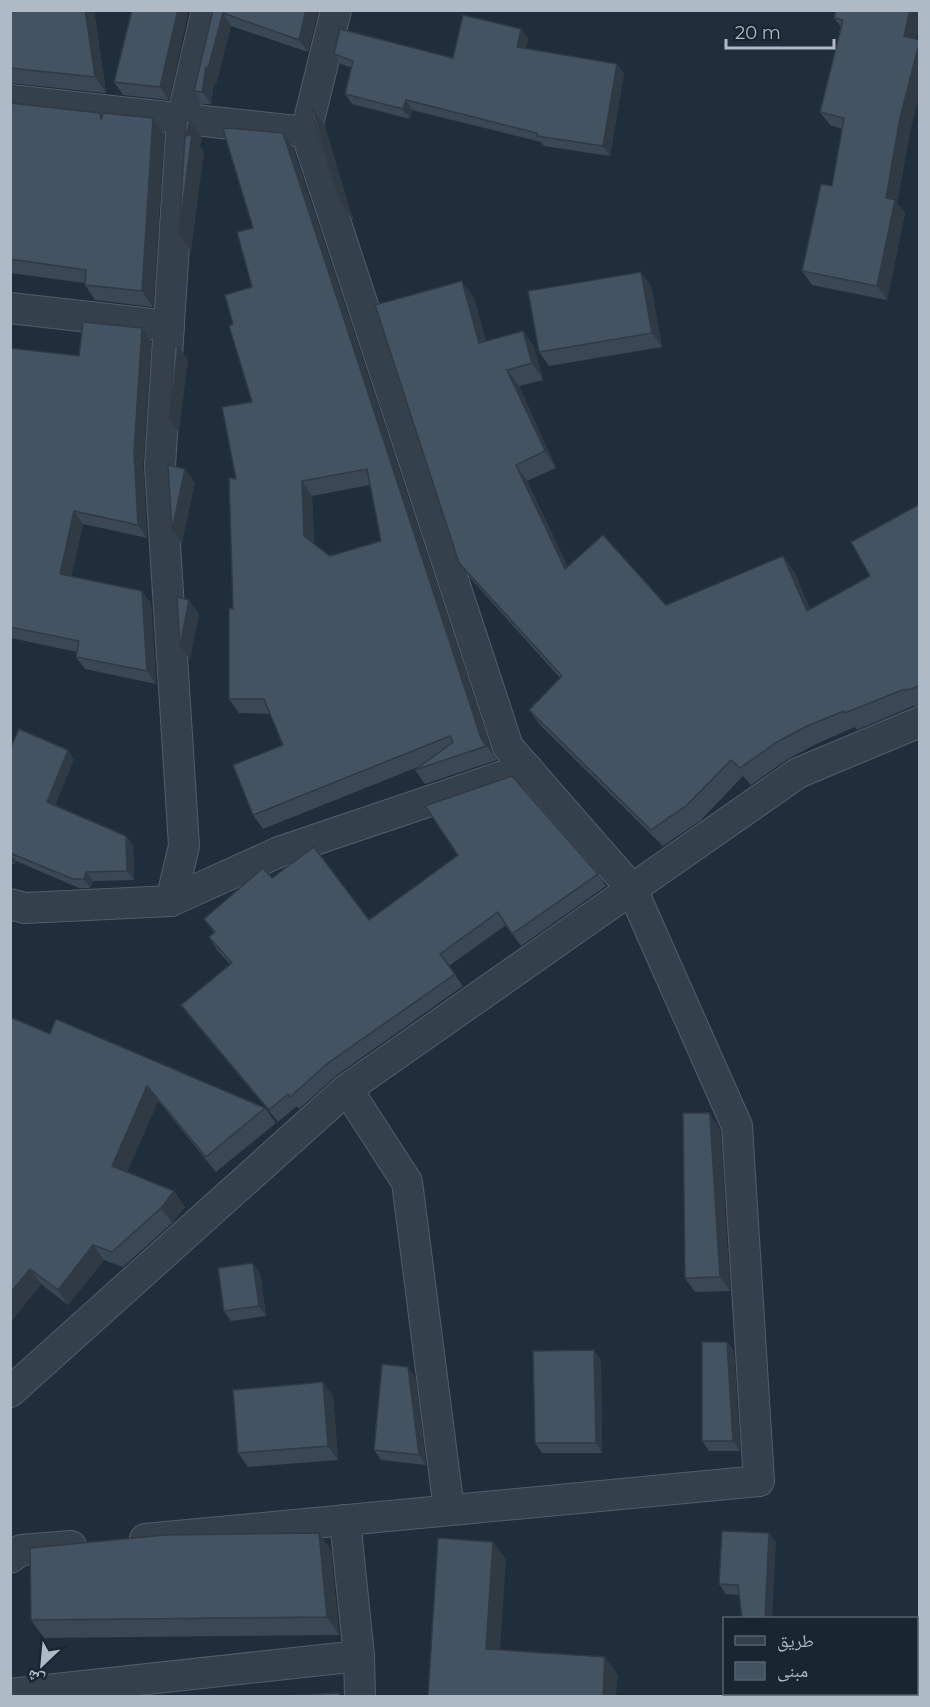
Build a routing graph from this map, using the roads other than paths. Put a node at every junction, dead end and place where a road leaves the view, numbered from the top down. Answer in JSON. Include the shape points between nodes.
{"nodes":[{"id":1,"x":207,"y":10,"type":"edge"},
{"id":2,"x":336,"y":10,"type":"edge"},
{"id":3,"x":10,"y":100,"type":"edge"},
{"id":4,"x":182,"y":118,"type":"junction"},
{"id":5,"x":306,"y":132,"type":"junction"},
{"id":6,"x":10,"y":308,"type":"edge"},
{"id":7,"x":169,"y":326,"type":"junction"},
{"id":8,"x":920,"y":722,"type":"edge"},
{"id":9,"x":527,"y":768,"type":"junction"},
{"id":10,"x":632,"y":889,"type":"junction"},
{"id":11,"x":171,"y":901,"type":"junction"},
{"id":12,"x":10,"y":904,"type":"edge"},
{"id":13,"x":347,"y":1089,"type":"junction"},
{"id":14,"x":10,"y":1392,"type":"edge"},
{"id":15,"x":449,"y":1510,"type":"junction"},
{"id":16,"x":345,"y":1520,"type":"junction"},
{"id":17,"x":14,"y":1550,"type":"edge"},
{"id":18,"x":359,"y":1656,"type":"junction"},
{"id":19,"x":10,"y":1694,"type":"edge"},
{"id":20,"x":360,"y":1696,"type":"edge"}],
"edges":[{"from":1,"to":4,"type":"street"},
{"from":2,"to":5,"type":"street"},
{"from":3,"to":4,"type":"street"},
{"from":4,"to":5,"type":"street"},
{"from":4,"to":7,"type":"street"},
{"from":5,"to":9,"type":"street","via":[[508,747]]},
{"from":6,"to":7,"type":"street"},
{"from":7,"to":11,"type":"street","via":[[160,466],[184,846]]},
{"from":8,"to":10,"type":"street","via":[[798,773]]},
{"from":9,"to":10,"type":"street"},
{"from":9,"to":11,"type":"street","via":[[279,852]]},
{"from":10,"to":13,"type":"street"},
{"from":10,"to":15,"type":"street","via":[[737,1126],[759,1482]]},
{"from":11,"to":12,"type":"street","via":[[25,908]]},
{"from":13,"to":14,"type":"street"},
{"from":13,"to":15,"type":"street","via":[[406,1182]]},
{"from":15,"to":16,"type":"street"},
{"from":16,"to":17,"type":"street"},
{"from":16,"to":18,"type":"street"},
{"from":18,"to":19,"type":"street"},
{"from":18,"to":20,"type":"street"}]}
